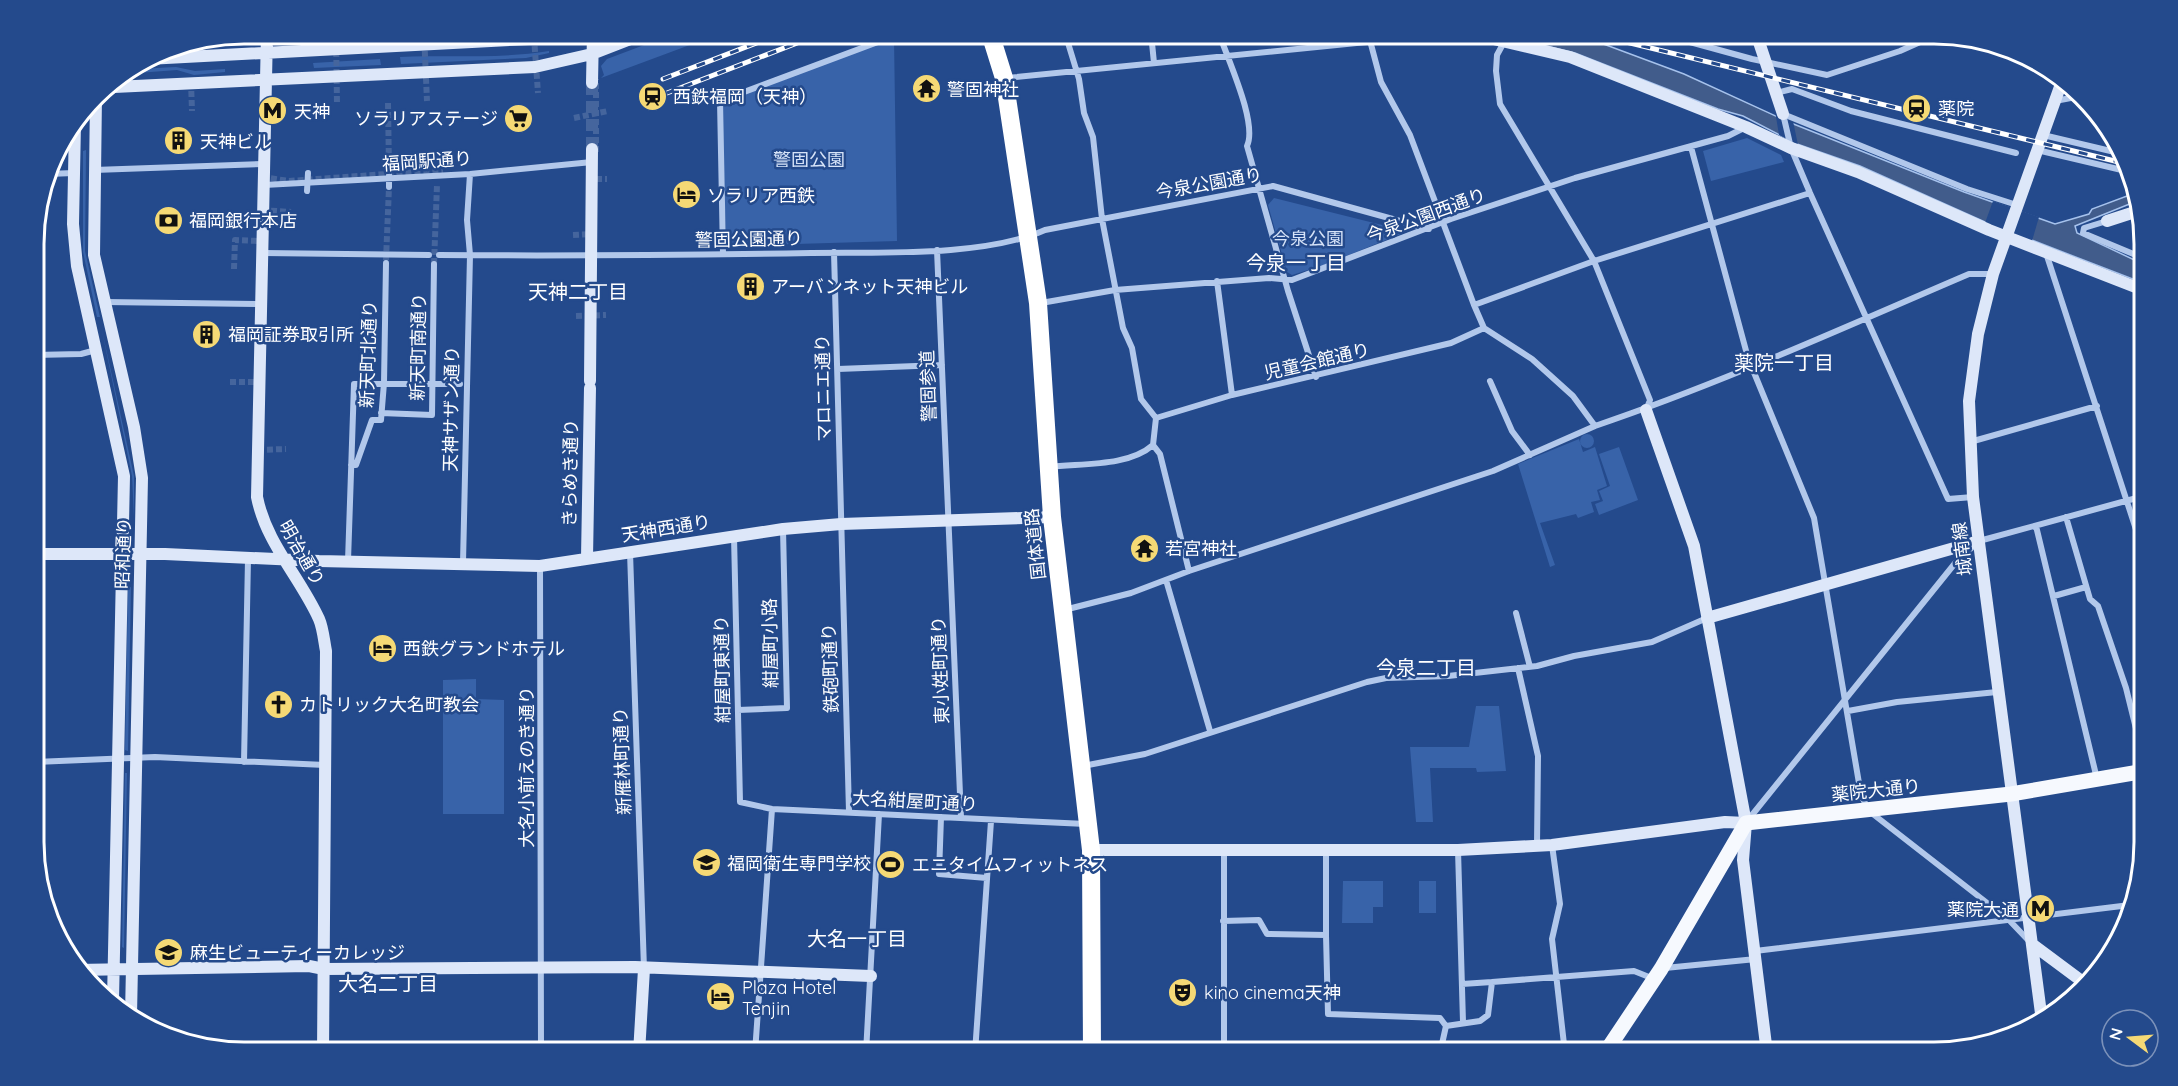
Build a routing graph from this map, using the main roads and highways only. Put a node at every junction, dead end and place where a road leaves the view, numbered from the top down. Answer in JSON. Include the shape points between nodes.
{"nodes":[{"id":1,"x":993,"y":44,"type":"edge"},
{"id":2,"x":2134,"y":773,"type":"edge"},
{"id":3,"x":1092,"y":1042,"type":"edge"},
{"id":4,"x":1612,"y":1042,"type":"edge"}],
"edges":[{"from":1,"to":3,"type":"highway","name":"国体道路","via":[[1004,78],[1038,303],[1052,517],[1091,850]]},
{"from":2,"to":4,"type":"main road","name":"薬院大通り","via":[[2011,794],[1746,823],[1658,974]]}]}
